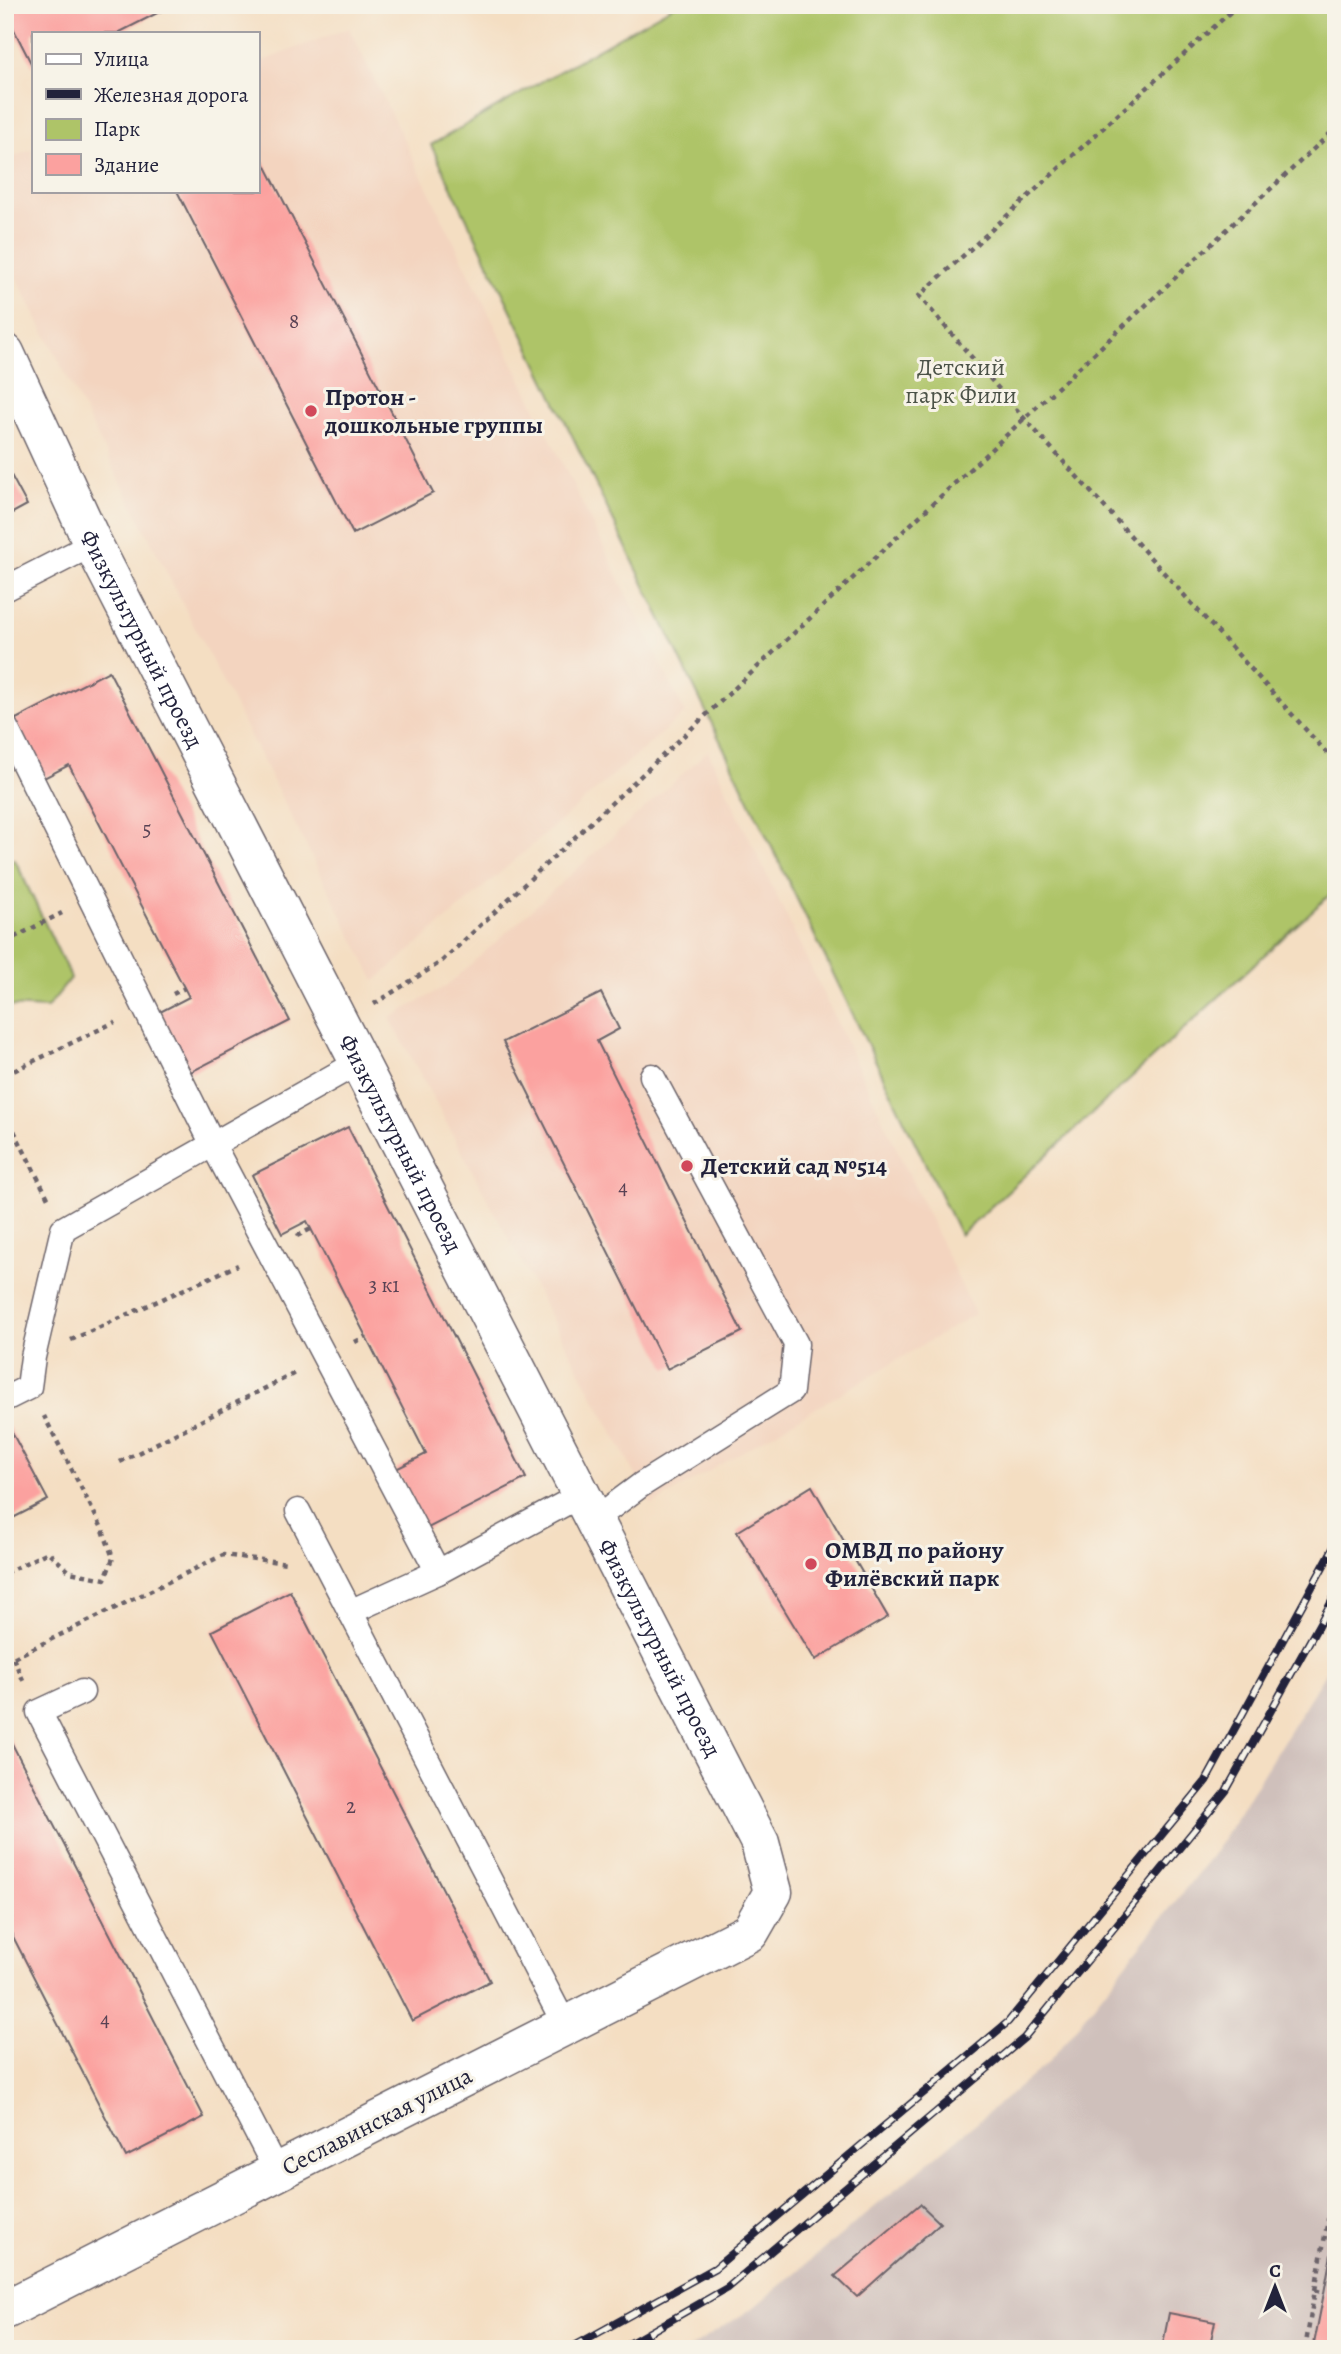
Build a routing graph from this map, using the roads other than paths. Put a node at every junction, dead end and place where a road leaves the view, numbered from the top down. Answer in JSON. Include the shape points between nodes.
{"nodes":[{"id":1,"x":5,"y":353,"type":"edge"},
{"id":2,"x":93,"y":544,"type":"junction"},
{"id":3,"x":5,"y":589,"type":"edge"},
{"id":4,"x":5,"y":726,"type":"edge"},
{"id":5,"x":359,"y":1062,"type":"junction"},
{"id":6,"x":652,"y":1076,"type":"dead end"},
{"id":7,"x":213,"y":1144,"type":"junction"},
{"id":8,"x":5,"y":1399,"type":"edge"},
{"id":9,"x":587,"y":1507,"type":"junction"},
{"id":10,"x":298,"y":1511,"type":"dead end"},
{"id":11,"x":438,"y":1572,"type":"junction"},
{"id":12,"x":350,"y":1612,"type":"junction"},
{"id":13,"x":82,"y":1692,"type":"dead end"},
{"id":14,"x":750,"y":1932,"type":"joint"},
{"id":15,"x":565,"y":2025,"type":"junction"},
{"id":16,"x":277,"y":2172,"type":"junction"},
{"id":17,"x":5,"y":2310,"type":"edge"}],
"edges":[{"from":1,"to":2,"type":"street","name":"Физкультурный проезд"},
{"from":2,"to":3,"type":"lane"},
{"from":2,"to":5,"type":"street","name":"Физкультурный проезд"},
{"from":4,"to":7,"type":"lane"},
{"from":5,"to":7,"type":"lane"},
{"from":5,"to":9,"type":"street","name":"Физкультурный проезд"},
{"from":6,"to":9,"type":"lane","via":[[796,1344],[791,1391],[641,1485]]},
{"from":7,"to":8,"type":"lane","via":[[63,1229],[29,1387]]},
{"from":7,"to":11,"type":"lane"},
{"from":9,"to":11,"type":"lane"},
{"from":9,"to":14,"type":"street","name":"Физкультурный проезд","via":[[760,1843],[773,1892]]},
{"from":10,"to":12,"type":"lane"},
{"from":11,"to":12,"type":"lane"},
{"from":12,"to":15,"type":"lane"},
{"from":13,"to":16,"type":"lane","via":[[39,1712]]},
{"from":14,"to":15,"type":"street","name":"Сеславинская улица"},
{"from":15,"to":16,"type":"street","name":"Сеславинская улица"},
{"from":16,"to":17,"type":"street","name":"Сеславинская улица"}]}
